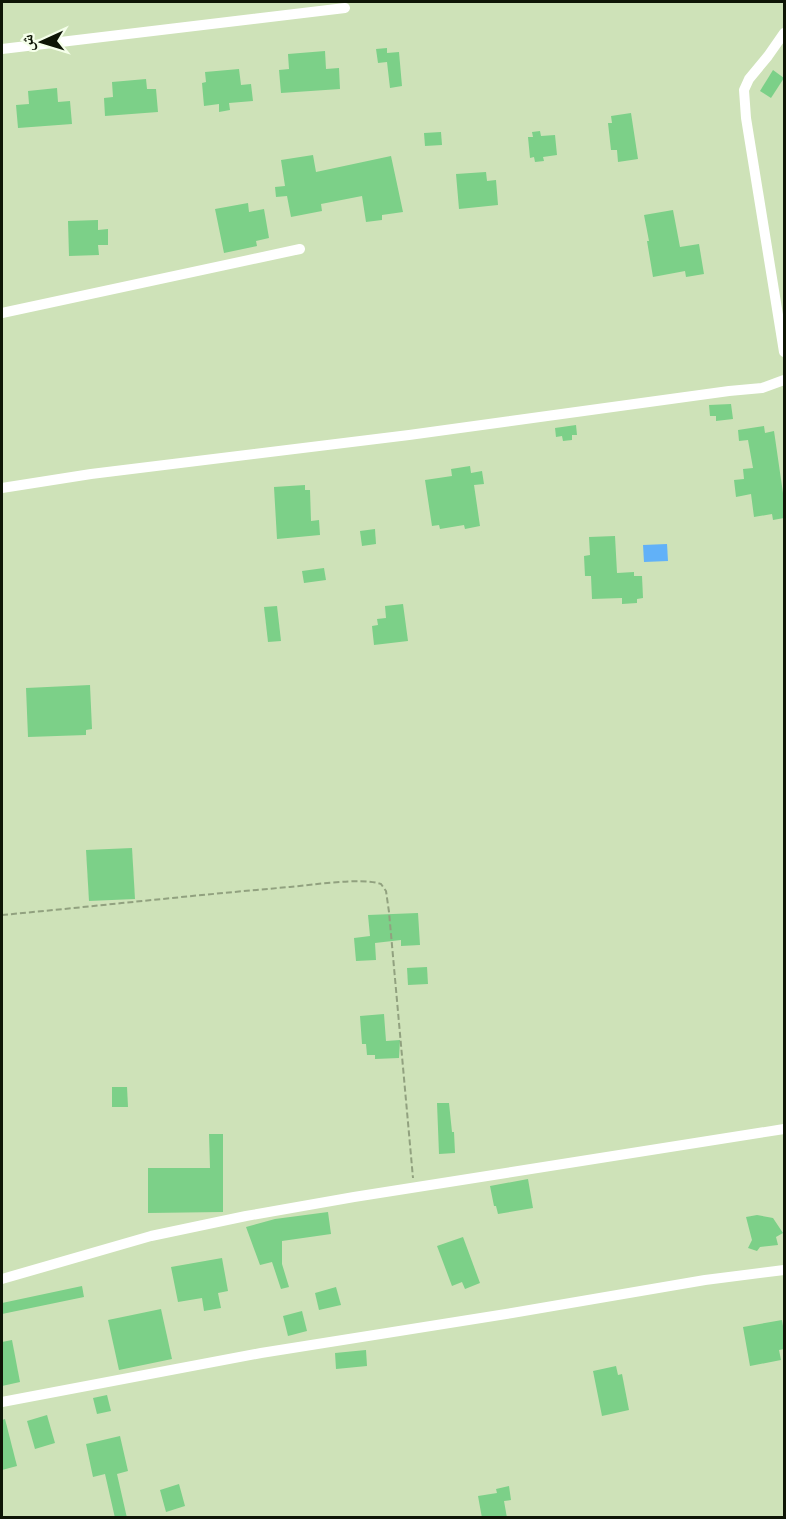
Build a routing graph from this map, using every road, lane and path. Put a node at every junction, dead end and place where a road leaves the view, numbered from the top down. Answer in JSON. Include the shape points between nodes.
{"nodes":[{"id":1,"x":345,"y":8,"type":"dead end"},
{"id":2,"x":784,"y":33,"type":"edge"},
{"id":3,"x":2,"y":49,"type":"edge"},
{"id":4,"x":300,"y":249,"type":"dead end"},
{"id":5,"x":2,"y":313,"type":"edge"},
{"id":6,"x":784,"y":352,"type":"edge"},
{"id":7,"x":784,"y":380,"type":"edge"},
{"id":8,"x":2,"y":488,"type":"edge"},
{"id":9,"x":2,"y":915,"type":"edge"},
{"id":10,"x":784,"y":1129,"type":"edge"},
{"id":11,"x":414,"y":1187,"type":"junction"},
{"id":12,"x":784,"y":1270,"type":"edge"},
{"id":13,"x":2,"y":1279,"type":"edge"},
{"id":14,"x":2,"y":1402,"type":"edge"}],
"edges":[{"from":1,"to":3,"type":"street"},
{"from":2,"to":6,"type":"street","via":[[748,79],[744,90]]},
{"from":4,"to":5,"type":"street"},
{"from":7,"to":8,"type":"street","via":[[762,388]]},
{"from":9,"to":11,"type":"path","via":[[282,888],[373,881],[381,884],[389,912]]},
{"from":10,"to":11,"type":"street"},
{"from":11,"to":13,"type":"street","via":[[151,1236]]},
{"from":12,"to":14,"type":"street","via":[[261,1353]]}]}
